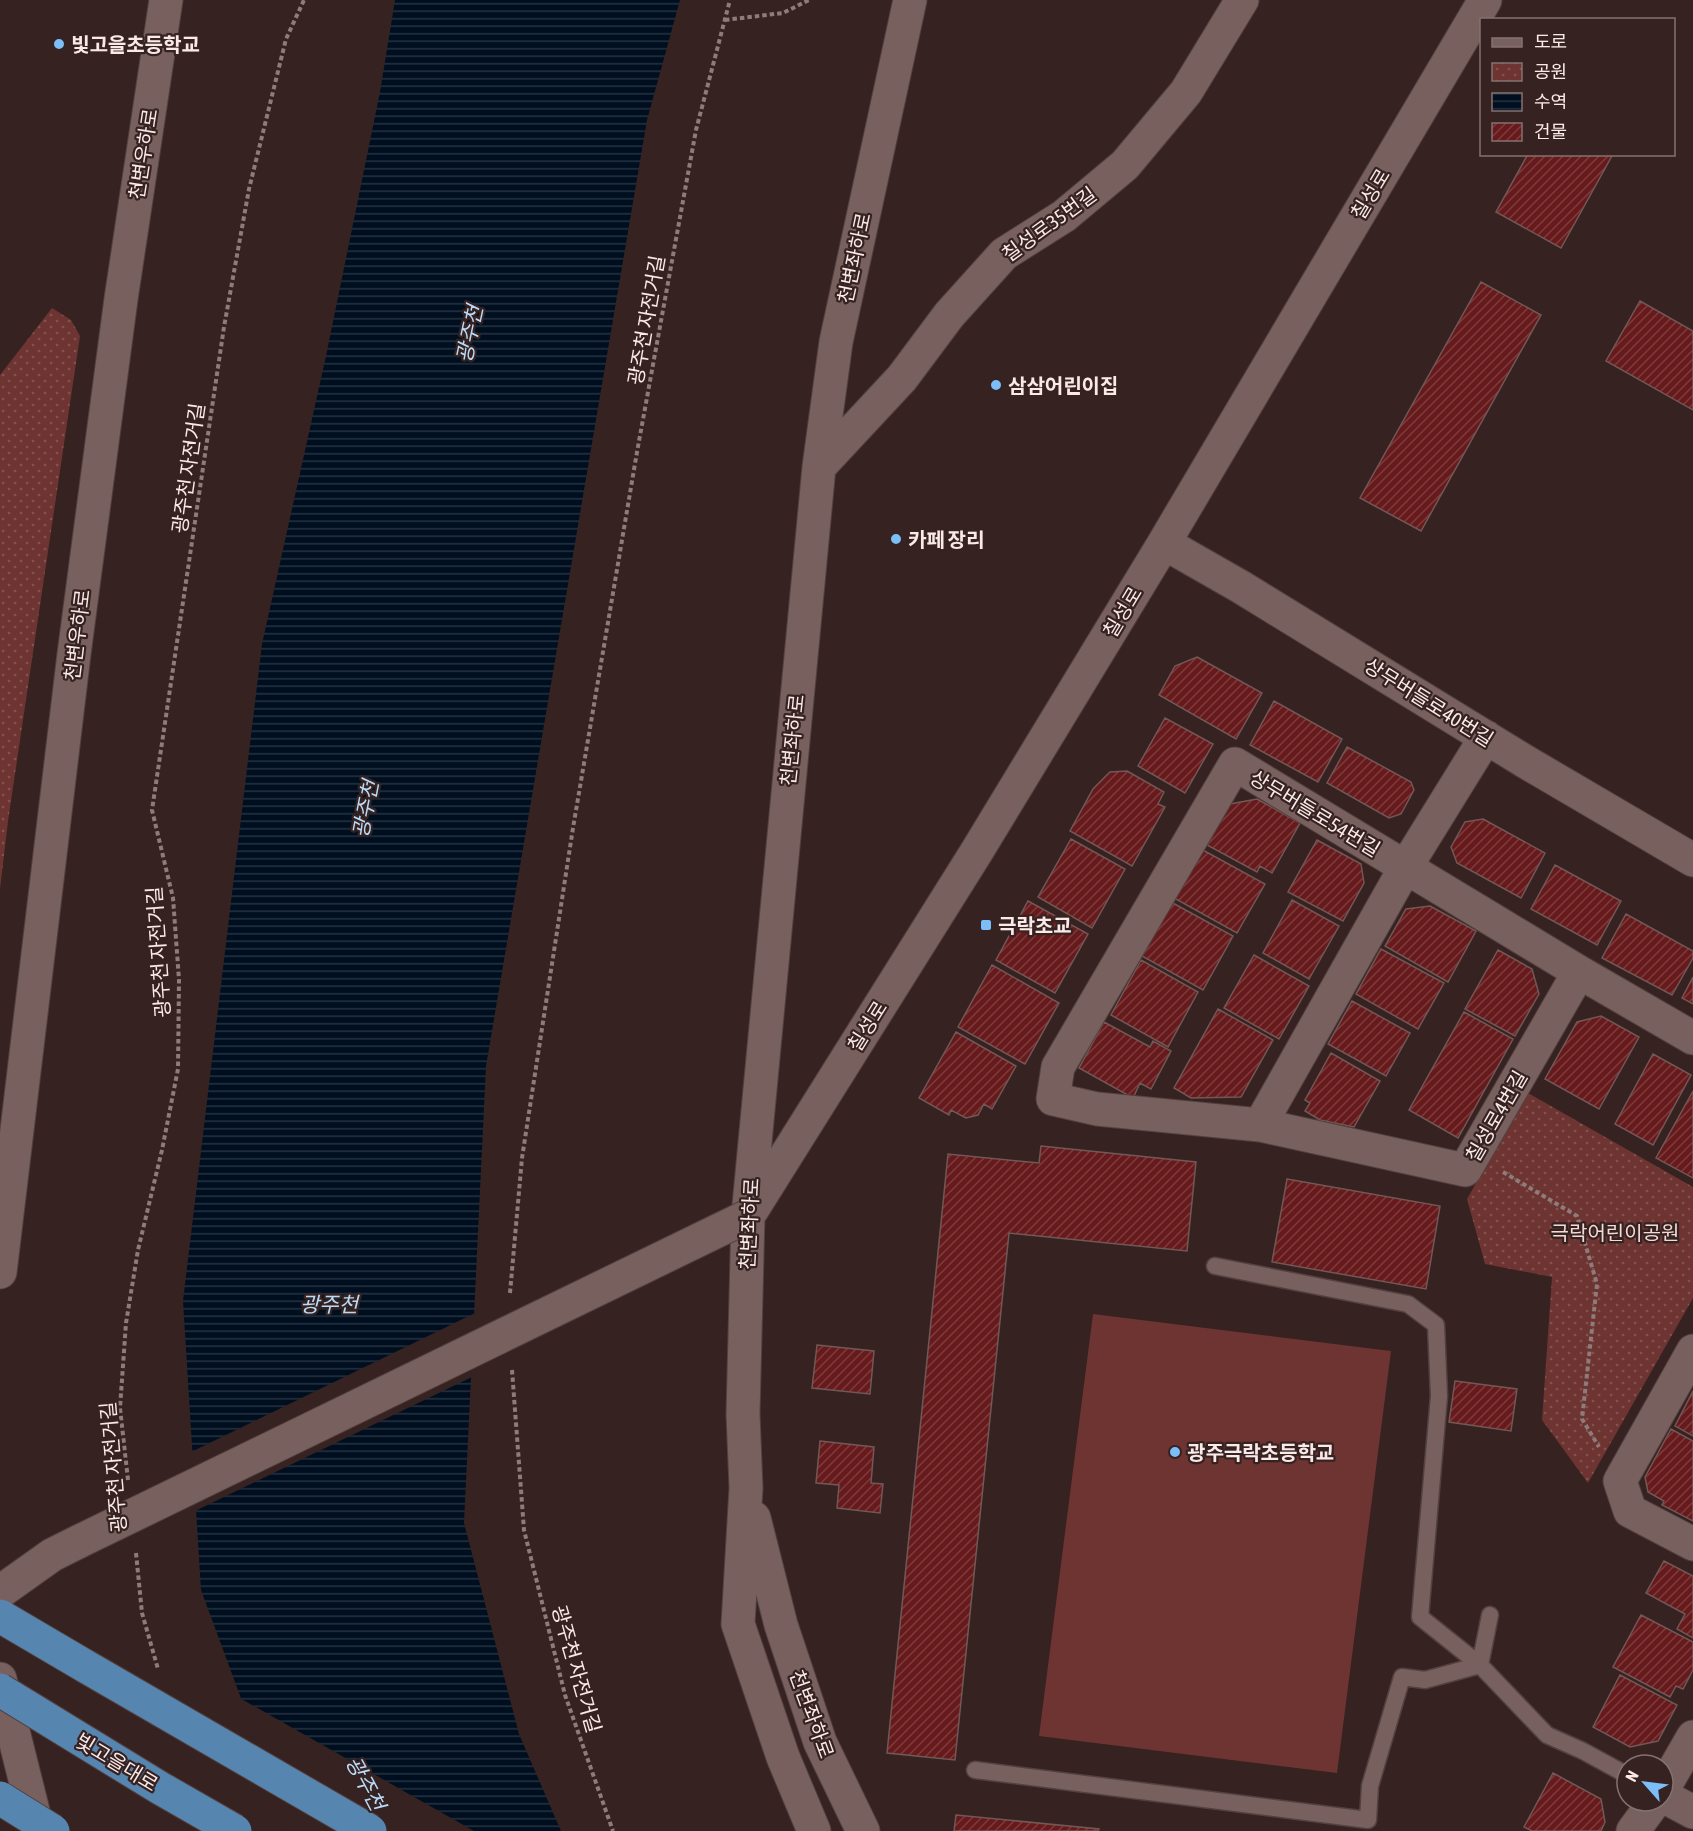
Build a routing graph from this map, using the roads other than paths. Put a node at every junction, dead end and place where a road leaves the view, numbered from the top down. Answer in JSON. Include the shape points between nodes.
{"nodes":[{"id":1,"x":166,"y":0,"type":"edge"},
{"id":2,"x":910,"y":0,"type":"edge"},
{"id":3,"x":1242,"y":0,"type":"edge"},
{"id":4,"x":1485,"y":0,"type":"edge"},
{"id":5,"x":819,"y":467,"type":"junction"},
{"id":6,"x":1164,"y":543,"type":"junction"},
{"id":7,"x":1486,"y":737,"type":"junction"},
{"id":8,"x":1693,"y":860,"type":"edge"},
{"id":9,"x":1405,"y":868,"type":"junction"},
{"id":10,"x":1579,"y":972,"type":"junction"},
{"id":11,"x":1693,"y":1038,"type":"edge"},
{"id":12,"x":1053,"y":1099,"type":"joint"},
{"id":13,"x":1260,"y":1125,"type":"junction"},
{"id":14,"x":748,"y":1216,"type":"junction"},
{"id":15,"x":0,"y":1260,"type":"edge"},
{"id":16,"x":1215,"y":1266,"type":"dead end"},
{"id":17,"x":1693,"y":1351,"type":"edge"},
{"id":18,"x":746,"y":1488,"type":"junction"},
{"id":19,"x":1693,"y":1544,"type":"edge"},
{"id":20,"x":0,"y":1592,"type":"edge"},
{"id":21,"x":1490,"y":1615,"type":"dead end"},
{"id":22,"x":0,"y":1616,"type":"edge"},
{"id":23,"x":1479,"y":1665,"type":"junction"},
{"id":24,"x":0,"y":1679,"type":"edge"},
{"id":25,"x":0,"y":1690,"type":"edge"},
{"id":26,"x":1693,"y":1737,"type":"edge"},
{"id":27,"x":1615,"y":1768,"type":"edge"},
{"id":28,"x":1675,"y":1768,"type":"edge"},
{"id":29,"x":975,"y":1770,"type":"dead end"},
{"id":30,"x":0,"y":1798,"type":"edge"},
{"id":31,"x":1675,"y":1802,"type":"edge"},
{"id":32,"x":1693,"y":1812,"type":"edge"},
{"id":33,"x":1646,"y":1813,"type":"edge"},
{"id":34,"x":38,"y":1831,"type":"edge"},
{"id":35,"x":53,"y":1831,"type":"edge"},
{"id":36,"x":235,"y":1831,"type":"edge"},
{"id":37,"x":370,"y":1831,"type":"edge"},
{"id":38,"x":814,"y":1831,"type":"edge"},
{"id":39,"x":863,"y":1831,"type":"edge"},
{"id":40,"x":1633,"y":1831,"type":"edge"}],
"edges":[{"from":1,"to":15,"type":"street","name":"천변우하로","via":[[95,490]]},
{"from":2,"to":5,"type":"street","name":"천변좌하로","via":[[836,342]]},
{"from":3,"to":5,"type":"street","name":"칠성로35번길","via":[[1186,92],[1125,165],[1064,216],[1004,254],[949,315],[902,378]]},
{"from":4,"to":6,"type":"street","name":"칠성로"},
{"from":5,"to":14,"type":"street","name":"천변좌하로"},
{"from":6,"to":7,"type":"street","name":"상무버들로40번길"},
{"from":6,"to":14,"type":"street","name":"칠성로","via":[[973,858]]},
{"from":7,"to":8,"type":"street","name":"상무버들로40번길"},
{"from":7,"to":9,"type":"street"},
{"from":9,"to":10,"type":"street","name":"상무버들로54번길"},
{"from":9,"to":12,"type":"street","name":"상무버들로54번길","via":[[1235,764],[1059,1067]]},
{"from":9,"to":13,"type":"street"},
{"from":10,"to":11,"type":"street","name":"상무버들로54번길"},
{"from":10,"to":13,"type":"street","name":"칠성로4번길","via":[[1465,1170]]},
{"from":12,"to":13,"type":"street","name":"칠성로4번길","via":[[1097,1109]]},
{"from":14,"to":18,"type":"street","name":"천변좌하로","via":[[743,1414]]},
{"from":14,"to":20,"type":"street","bridge":true,"via":[[52,1555]]},
{"from":16,"to":23,"type":"lane","via":[[1408,1304],[1436,1325],[1439,1396],[1420,1617]]},
{"from":17,"to":19,"type":"street","via":[[1620,1481],[1630,1510]]},
{"from":18,"to":38,"type":"street","name":"천변좌하로","via":[[738,1624],[783,1757]]},
{"from":18,"to":39,"type":"street","name":"천변좌하로","via":[[781,1625],[816,1731]]},
{"from":21,"to":23,"type":"lane"},
{"from":22,"to":37,"type":"highway","bridge":true},
{"from":23,"to":27,"type":"lane","via":[[1547,1735]]},
{"from":23,"to":29,"type":"lane","via":[[1425,1680],[1402,1677],[1370,1786],[1368,1820]]},
{"from":24,"to":34,"type":"street"},
{"from":25,"to":36,"type":"highway","name":"빛고을대로","bridge":true},
{"from":26,"to":28,"type":"street"},
{"from":30,"to":35,"type":"highway","bridge":true},
{"from":31,"to":32,"type":"street"},
{"from":33,"to":40,"type":"street"}]}
